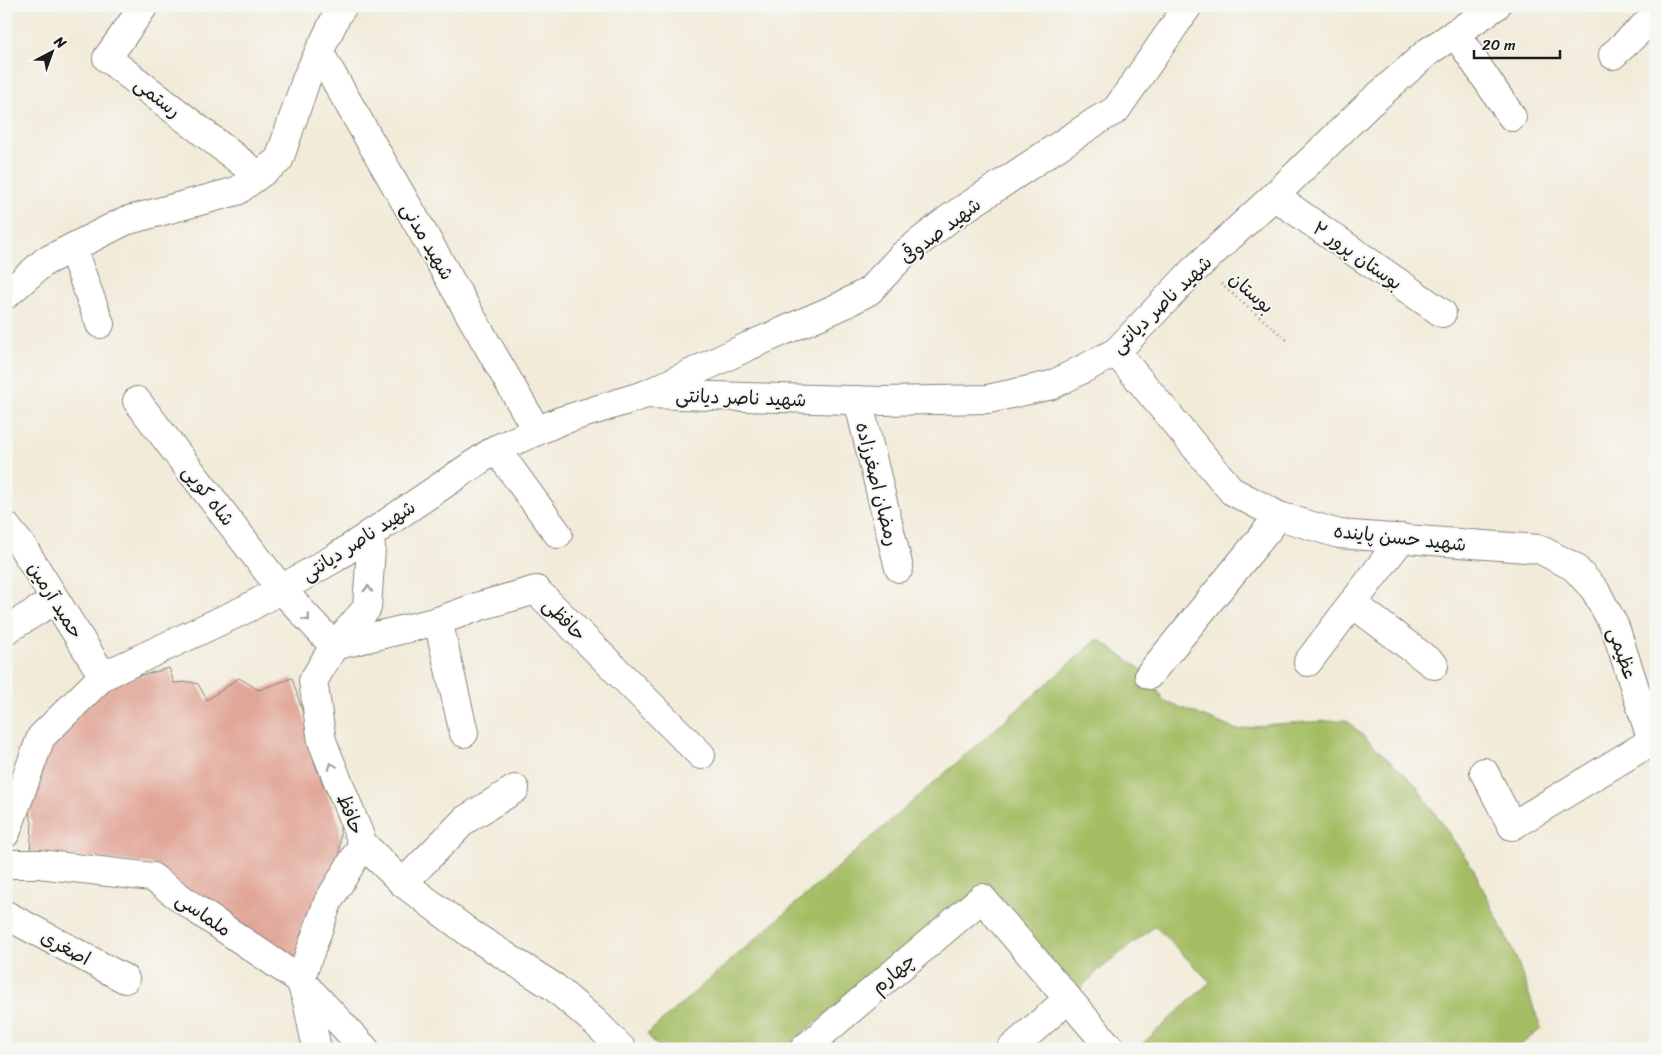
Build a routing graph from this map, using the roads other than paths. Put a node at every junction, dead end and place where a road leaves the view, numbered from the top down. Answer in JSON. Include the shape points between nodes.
{"nodes":[{"id":1,"x":144,"y":6,"type":"edge"},
{"id":2,"x":343,"y":6,"type":"edge"},
{"id":3,"x":1188,"y":6,"type":"edge"},
{"id":4,"x":1496,"y":6,"type":"edge"},
{"id":5,"x":1656,"y":16,"type":"edge"},
{"id":6,"x":1455,"y":32,"type":"junction"},
{"id":7,"x":319,"y":52,"type":"junction"},
{"id":8,"x":1613,"y":54,"type":"dead end"},
{"id":9,"x":1512,"y":118,"type":"dead end"},
{"id":10,"x":258,"y":175,"type":"junction"},
{"id":11,"x":1274,"y":196,"type":"junction"},
{"id":12,"x":72,"y":248,"type":"junction"},
{"id":13,"x":6,"y":295,"type":"edge"},
{"id":14,"x":1442,"y":313,"type":"dead end"},
{"id":15,"x":100,"y":324,"type":"dead end"},
{"id":16,"x":1116,"y":352,"type":"junction"},
{"id":17,"x":646,"y":394,"type":"junction"},
{"id":18,"x":858,"y":400,"type":"junction"},
{"id":19,"x":137,"y":401,"type":"dead end"},
{"id":20,"x":536,"y":431,"type":"junction"},
{"id":21,"x":496,"y":449,"type":"junction"},
{"id":22,"x":1280,"y":516,"type":"junction"},
{"id":23,"x":6,"y":526,"type":"edge"},
{"id":24,"x":369,"y":534,"type":"junction"},
{"id":25,"x":558,"y":534,"type":"dead end"},
{"id":26,"x":1402,"y":538,"type":"junction"},
{"id":27,"x":1574,"y":567,"type":"joint"},
{"id":28,"x":899,"y":568,"type":"dead end"},
{"id":29,"x":281,"y":589,"type":"junction"},
{"id":30,"x":55,"y":600,"type":"junction"},
{"id":31,"x":1352,"y":602,"type":"junction"},
{"id":32,"x":438,"y":621,"type":"junction"},
{"id":33,"x":6,"y":630,"type":"edge"},
{"id":34,"x":334,"y":646,"type":"junction"},
{"id":35,"x":1308,"y":662,"type":"dead end"},
{"id":36,"x":1434,"y":666,"type":"dead end"},
{"id":37,"x":1149,"y":675,"type":"dead end"},
{"id":38,"x":104,"y":676,"type":"junction"},
{"id":39,"x":464,"y":732,"type":"dead end"},
{"id":40,"x":1654,"y":744,"type":"edge"},
{"id":41,"x":701,"y":755,"type":"dead end"},
{"id":42,"x":1484,"y":772,"type":"dead end"},
{"id":43,"x":515,"y":789,"type":"dead end"},
{"id":44,"x":6,"y":833,"type":"edge"},
{"id":45,"x":363,"y":844,"type":"junction"},
{"id":46,"x":6,"y":864,"type":"edge"},
{"id":47,"x":403,"y":883,"type":"junction"},
{"id":48,"x":6,"y":915,"type":"edge"},
{"id":49,"x":125,"y":979,"type":"dead end"},
{"id":50,"x":300,"y":980,"type":"junction"},
{"id":51,"x":1068,"y":999,"type":"junction"},
{"id":52,"x":317,"y":1049,"type":"edge"},
{"id":53,"x":364,"y":1049,"type":"edge"},
{"id":54,"x":622,"y":1049,"type":"edge"},
{"id":55,"x":804,"y":1049,"type":"edge"},
{"id":56,"x":1011,"y":1049,"type":"edge"},
{"id":57,"x":1111,"y":1049,"type":"edge"}],
"edges":[{"from":1,"to":10,"type":"street","name":"رستمی","via":[[107,58]]},
{"from":2,"to":7,"type":"street"},
{"from":3,"to":17,"type":"street","name":"شهید صدوقی","via":[[1116,110],[950,218],[903,255],[869,292]]},
{"from":4,"to":6,"type":"street","name":"شهید ناصر دیانتی"},
{"from":5,"to":8,"type":"street"},
{"from":6,"to":9,"type":"street"},
{"from":6,"to":11,"type":"street","name":"شهید ناصر دیانتی","via":[[1369,104]]},
{"from":7,"to":10,"type":"street","via":[[307,77],[279,160]]},
{"from":7,"to":20,"type":"street","name":"شهید مدنی"},
{"from":10,"to":12,"type":"street","via":[[237,191],[125,221]]},
{"from":11,"to":14,"type":"street","name":"بوستان پرور ۲"},
{"from":11,"to":16,"type":"street","name":"شهید ناصر دیانتی"},
{"from":12,"to":13,"type":"street","via":[[44,262]]},
{"from":12,"to":15,"type":"street"},
{"from":16,"to":18,"type":"street","name":"شهید ناصر دیانتی","via":[[1052,385],[988,399]]},
{"from":16,"to":22,"type":"street","name":"شهید حسن پاینده","via":[[1232,491]]},
{"from":17,"to":18,"type":"street","name":"شهید ناصر دیانتی"},
{"from":17,"to":20,"type":"street","name":"شهید ناصر دیانتی"},
{"from":18,"to":28,"type":"street","name":"رمضان اصغرزاده"},
{"from":19,"to":29,"type":"street","name":"شاه کویی"},
{"from":20,"to":21,"type":"street","name":"شهید ناصر دیانتی"},
{"from":21,"to":24,"type":"street","name":"شهید ناصر دیانتی"},
{"from":21,"to":25,"type":"street"},
{"from":22,"to":26,"type":"street","name":"شهید حسن پاینده","via":[[1339,534]]},
{"from":22,"to":37,"type":"street"},
{"from":23,"to":30,"type":"street","name":"حمید آرمین"},
{"from":24,"to":29,"type":"street","name":"شهید ناصر دیانتی"},
{"from":34,"to":24,"type":"street","name":"حافظ","one_way":true,"via":[[367,608]]},
{"from":26,"to":27,"type":"street","name":"شهید حسن پاینده","via":[[1538,549]]},
{"from":26,"to":31,"type":"street"},
{"from":27,"to":40,"type":"street","name":"عظیمی","via":[[1595,590],[1615,627]]},
{"from":29,"to":34,"type":"street","name":"شاه کویی","one_way":true},
{"from":29,"to":38,"type":"street","name":"شهید ناصر دیانتی"},
{"from":30,"to":33,"type":"street"},
{"from":30,"to":38,"type":"street","name":"حمید آرمین"},
{"from":31,"to":35,"type":"street"},
{"from":31,"to":36,"type":"street"},
{"from":32,"to":34,"type":"street","name":"حافظی"},
{"from":32,"to":39,"type":"street"},
{"from":32,"to":41,"type":"street","name":"حافظی","via":[[536,590]]},
{"from":45,"to":34,"type":"street","name":"حافظ","one_way":true,"via":[[322,741],[313,681]]},
{"from":38,"to":44,"type":"street","name":"شهید ناصر دیانتی","via":[[41,737]]},
{"from":40,"to":42,"type":"street","via":[[1512,826]]},
{"from":43,"to":47,"type":"street","via":[[465,820]]},
{"from":45,"to":47,"type":"street","name":"حافظ"},
{"from":45,"to":50,"type":"street","via":[[328,902]]},
{"from":46,"to":50,"type":"street","name":"ملماسی","via":[[39,864],[152,877]]},
{"from":47,"to":54,"type":"street","name":"حافظ","via":[[471,934],[554,987]]},
{"from":48,"to":49,"type":"street","name":"اصغری"},
{"from":50,"to":52,"type":"street"},
{"from":50,"to":53,"type":"street","name":"ملماسی"},
{"from":51,"to":55,"type":"street","name":"چهارم","via":[[982,898]]},
{"from":51,"to":56,"type":"street"},
{"from":51,"to":57,"type":"street"}]}
